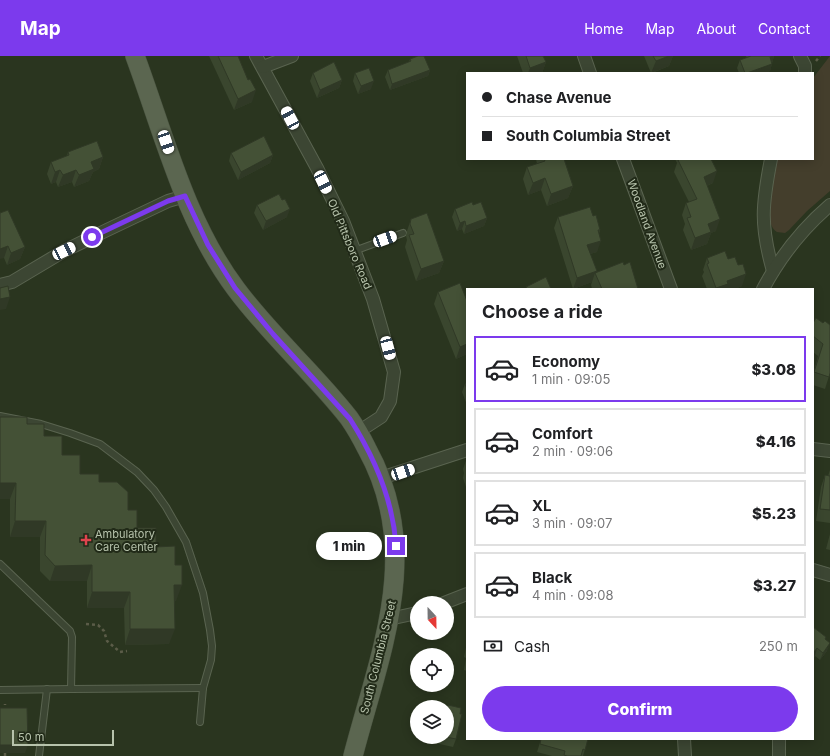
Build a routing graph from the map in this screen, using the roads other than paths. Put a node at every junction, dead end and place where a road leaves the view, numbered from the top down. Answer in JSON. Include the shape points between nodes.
{"nodes":[{"id":1,"x":135,"y":56,"type":"edge"},
{"id":2,"x":256,"y":56,"type":"edge"},
{"id":3,"x":292,"y":56,"type":"edge"},
{"id":4,"x":584,"y":56,"type":"edge"},
{"id":5,"x":800,"y":56,"type":"edge"},
{"id":6,"x":263,"y":67,"type":"junction"},
{"id":7,"x":590,"y":72,"type":"edge"},
{"id":8,"x":805,"y":72,"type":"edge"},
{"id":9,"x":623,"y":160,"type":"edge"},
{"id":10,"x":771,"y":160,"type":"edge"},
{"id":11,"x":185,"y":196,"type":"junction"},
{"id":12,"x":830,"y":205,"type":"edge"},
{"id":13,"x":403,"y":232,"type":"dead end"},
{"id":14,"x":354,"y":251,"type":"junction"},
{"id":15,"x":772,"y":271,"type":"junction"},
{"id":16,"x":0,"y":285,"type":"edge"},
{"id":17,"x":671,"y":288,"type":"edge"},
{"id":18,"x":764,"y":288,"type":"edge"},
{"id":19,"x":0,"y":416,"type":"edge"},
{"id":20,"x":358,"y":432,"type":"junction"},
{"id":21,"x":814,"y":449,"type":"edge"},
{"id":22,"x":466,"y":450,"type":"edge"},
{"id":23,"x":830,"y":451,"type":"edge"},
{"id":24,"x":381,"y":478,"type":"junction"},
{"id":25,"x":0,"y":564,"type":"edge"},
{"id":26,"x":814,"y":570,"type":"edge"},
{"id":27,"x":830,"y":576,"type":"edge"},
{"id":28,"x":466,"y":594,"type":"edge"},
{"id":29,"x":454,"y":599,"type":"edge"},
{"id":30,"x":410,"y":615,"type":"edge"},
{"id":31,"x":390,"y":619,"type":"junction"},
{"id":32,"x":203,"y":688,"type":"junction"},
{"id":33,"x":47,"y":689,"type":"junction"},
{"id":34,"x":71,"y":689,"type":"junction"},
{"id":35,"x":0,"y":690,"type":"edge"},
{"id":36,"x":200,"y":722,"type":"dead end"},
{"id":37,"x":684,"y":740,"type":"edge"},
{"id":38,"x":779,"y":740,"type":"edge"},
{"id":39,"x":39,"y":756,"type":"edge"},
{"id":40,"x":353,"y":756,"type":"edge"},
{"id":41,"x":685,"y":756,"type":"edge"},
{"id":42,"x":778,"y":756,"type":"edge"}],
"edges":[{"from":1,"to":11,"type":"main road","name":"South Columbia Street"},
{"from":2,"to":6,"type":"street","name":"Old Pittsboro Road"},
{"from":3,"to":6,"type":"street"},
{"from":4,"to":7,"type":"street"},
{"from":5,"to":8,"type":"street"},
{"from":6,"to":14,"type":"street","name":"Old Pittsboro Road","via":[[317,168]]},
{"from":9,"to":17,"type":"street","name":"Woodland Avenue"},
{"from":10,"to":15,"type":"street","via":[[762,210],[766,247]]},
{"from":11,"to":16,"type":"street","via":[[168,201],[106,230],[12,282]]},
{"from":11,"to":20,"type":"main road","name":"South Columbia Street","via":[[208,245],[235,288],[350,419]]},
{"from":12,"to":15,"type":"street","via":[[809,223]]},
{"from":13,"to":14,"type":"lane"},
{"from":14,"to":20,"type":"street","name":"Old Pittsboro Road","via":[[381,324],[394,372],[390,402],[381,417]]},
{"from":15,"to":18,"type":"street"},
{"from":19,"to":32,"type":"lane","via":[[48,426],[100,444],[137,472],[154,490],[186,542],[203,593],[212,646]]},
{"from":20,"to":24,"type":"main road","name":"South Columbia Street"},
{"from":21,"to":23,"type":"street"},
{"from":22,"to":24,"type":"street"},
{"from":24,"to":31,"type":"main road","name":"South Columbia Street","via":[[391,510],[396,561]]},
{"from":25,"to":34,"type":"lane","via":[[70,631]]},
{"from":26,"to":27,"type":"street"},
{"from":28,"to":29,"type":"street"},
{"from":30,"to":31,"type":"street"},
{"from":31,"to":40,"type":"main road","name":"South Columbia Street"},
{"from":32,"to":34,"type":"lane"},
{"from":32,"to":36,"type":"lane"},
{"from":33,"to":34,"type":"lane"},
{"from":33,"to":35,"type":"lane"},
{"from":33,"to":39,"type":"lane"},
{"from":37,"to":41,"type":"street"},
{"from":38,"to":42,"type":"street"}]}
